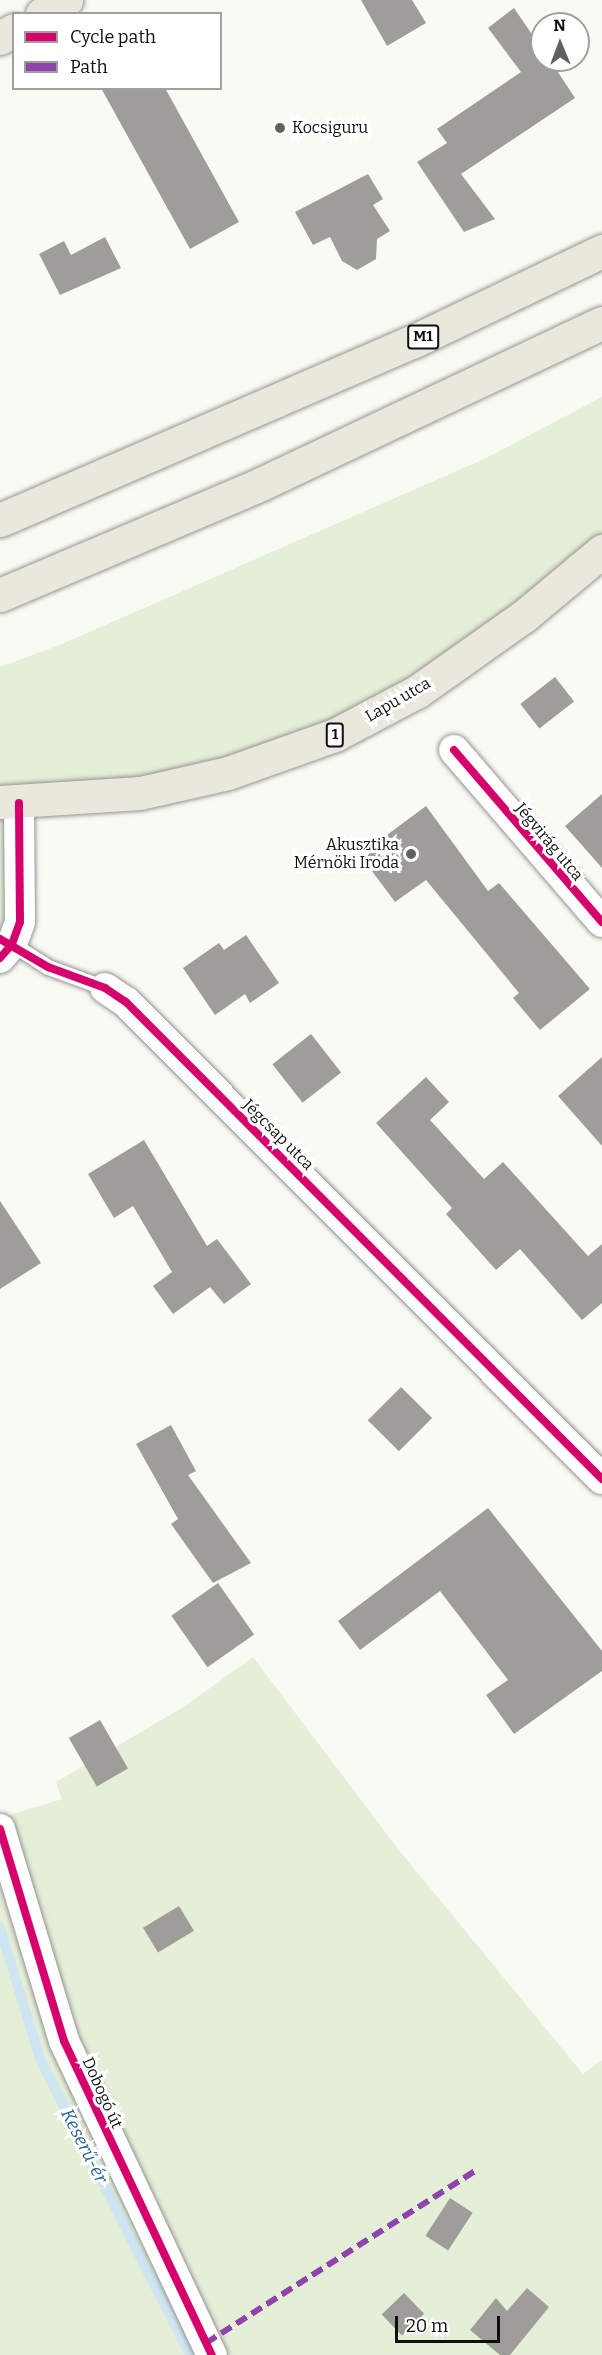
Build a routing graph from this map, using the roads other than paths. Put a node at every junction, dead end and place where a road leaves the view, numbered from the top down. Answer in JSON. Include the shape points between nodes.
{"nodes":[{"id":1,"x":66,"y":0,"type":"edge"},
{"id":2,"x":45,"y":12,"type":"edge"},
{"id":3,"x":602,"y":251,"type":"edge"},
{"id":4,"x":602,"y":323,"type":"edge"},
{"id":5,"x":0,"y":520,"type":"edge"},
{"id":6,"x":602,"y":551,"type":"edge"},
{"id":7,"x":0,"y":596,"type":"edge"},
{"id":8,"x":454,"y":750,"type":"dead end"},
{"id":9,"x":10,"y":803,"type":"edge"},
{"id":10,"x":602,"y":922,"type":"edge"},
{"id":11,"x":6,"y":951,"type":"edge"},
{"id":12,"x":105,"y":988,"type":"joint"},
{"id":13,"x":602,"y":1479,"type":"edge"},
{"id":14,"x":0,"y":1829,"type":"edge"},
{"id":15,"x":212,"y":2355,"type":"edge"}],
"edges":[{"from":1,"to":2,"type":"main road"},
{"from":3,"to":5,"type":"main road","number":"M1","via":[[412,342]]},
{"from":4,"to":7,"type":"main road","via":[[261,484]]},
{"from":6,"to":9,"type":"main road","name":"Lapu utca","number":"1","via":[[524,616],[418,691],[335,735],[228,773],[140,793]]},
{"from":8,"to":10,"type":"street","name":"Jégvirág utca"},
{"from":9,"to":11,"type":"street","name":"Jégcsap utca","via":[[20,922]]},
{"from":11,"to":12,"type":"lane","name":"Jégcsap utca"},
{"from":12,"to":13,"type":"street","name":"Jégcsap utca","via":[[134,1011]]},
{"from":14,"to":15,"type":"street","name":"Dobogó út","via":[[64,2041]]}]}
